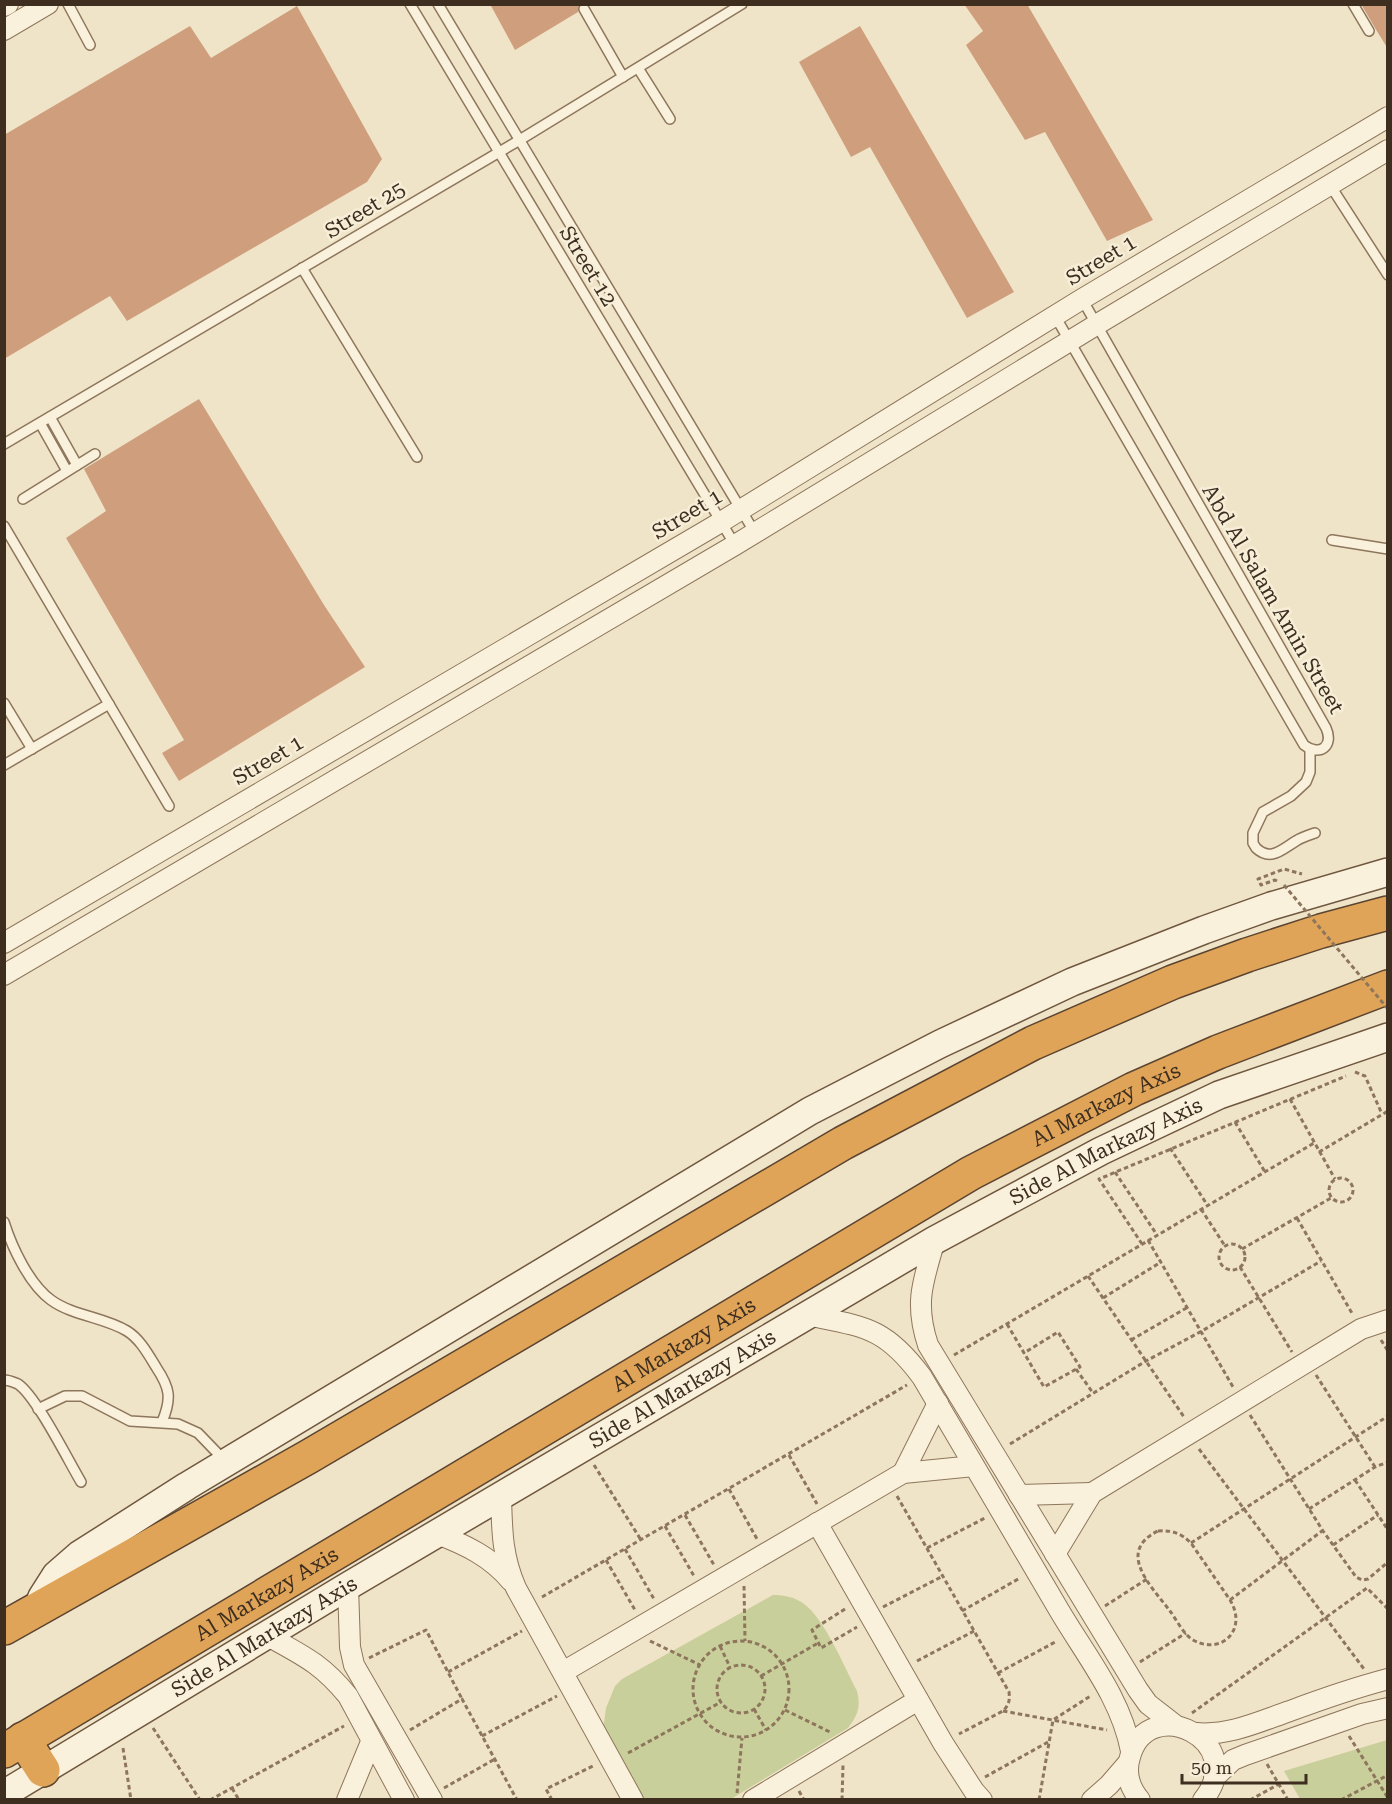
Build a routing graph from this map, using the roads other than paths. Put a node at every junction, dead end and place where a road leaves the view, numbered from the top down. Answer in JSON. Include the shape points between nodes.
{"nodes":[{"id":1,"x":48,"y":4,"type":"edge"},
{"id":2,"x":68,"y":4,"type":"edge"},
{"id":3,"x":410,"y":4,"type":"edge"},
{"id":4,"x":438,"y":4,"type":"edge"},
{"id":5,"x":742,"y":4,"type":"edge"},
{"id":6,"x":1353,"y":4,"type":"edge"},
{"id":7,"x":584,"y":9,"type":"dead end"},
{"id":8,"x":4,"y":30,"type":"edge"},
{"id":9,"x":1370,"y":31,"type":"dead end"},
{"id":10,"x":90,"y":45,"type":"dead end"},
{"id":11,"x":638,"y":68,"type":"junction"},
{"id":12,"x":623,"y":77,"type":"junction"},
{"id":13,"x":1388,"y":117,"type":"edge"},
{"id":14,"x":670,"y":119,"type":"dead end"},
{"id":15,"x":518,"y":141,"type":"junction"},
{"id":16,"x":1388,"y":150,"type":"edge"},
{"id":17,"x":498,"y":152,"type":"junction"},
{"id":18,"x":1330,"y":185,"type":"junction"},
{"id":19,"x":302,"y":268,"type":"junction"},
{"id":20,"x":1388,"y":275,"type":"edge"},
{"id":21,"x":1082,"y":299,"type":"junction"},
{"id":22,"x":1055,"y":316,"type":"junction"},
{"id":23,"x":1096,"y":325,"type":"junction"},
{"id":24,"x":1071,"y":341,"type":"junction"},
{"id":25,"x":50,"y":417,"type":"junction"},
{"id":26,"x":40,"y":423,"type":"junction"},
{"id":27,"x":4,"y":444,"type":"edge"},
{"id":28,"x":95,"y":454,"type":"dead end"},
{"id":29,"x":417,"y":458,"type":"dead end"},
{"id":30,"x":77,"y":465,"type":"junction"},
{"id":31,"x":67,"y":471,"type":"junction"},
{"id":32,"x":23,"y":499,"type":"dead end"},
{"id":33,"x":741,"y":510,"type":"junction"},
{"id":34,"x":721,"y":522,"type":"junction"},
{"id":35,"x":4,"y":526,"type":"edge"},
{"id":36,"x":755,"y":533,"type":"junction"},
{"id":37,"x":1332,"y":540,"type":"dead end"},
{"id":38,"x":735,"y":545,"type":"junction"},
{"id":39,"x":1388,"y":549,"type":"edge"},
{"id":40,"x":4,"y":703,"type":"edge"},
{"id":41,"x":109,"y":704,"type":"junction"},
{"id":42,"x":32,"y":749,"type":"junction"},
{"id":43,"x":1310,"y":750,"type":"junction"},
{"id":44,"x":4,"y":765,"type":"edge"},
{"id":45,"x":170,"y":806,"type":"dead end"},
{"id":46,"x":1316,"y":832,"type":"dead end"},
{"id":47,"x":1388,"y":872,"type":"edge"},
{"id":48,"x":1388,"y":913,"type":"edge"},
{"id":49,"x":4,"y":943,"type":"edge"},
{"id":50,"x":4,"y":975,"type":"edge"},
{"id":51,"x":1388,"y":987,"type":"edge"},
{"id":52,"x":1388,"y":1037,"type":"edge"},
{"id":53,"x":4,"y":1222,"type":"edge"},
{"id":54,"x":935,"y":1240,"type":"junction"},
{"id":55,"x":807,"y":1315,"type":"junction"},
{"id":56,"x":1388,"y":1320,"type":"edge"},
{"id":57,"x":4,"y":1380,"type":"edge"},
{"id":58,"x":938,"y":1403,"type":"junction"},
{"id":59,"x":38,"y":1409,"type":"junction"},
{"id":60,"x":162,"y":1422,"type":"junction"},
{"id":61,"x":226,"y":1462,"type":"junction"},
{"id":62,"x":974,"y":1466,"type":"junction"},
{"id":63,"x":896,"y":1477,"type":"junction"},
{"id":64,"x":81,"y":1482,"type":"dead end"},
{"id":65,"x":1092,"y":1493,"type":"junction"},
{"id":66,"x":1019,"y":1495,"type":"junction"},
{"id":67,"x":501,"y":1496,"type":"junction"},
{"id":68,"x":821,"y":1521,"type":"junction"},
{"id":69,"x":437,"y":1534,"type":"junction"},
{"id":70,"x":1056,"y":1554,"type":"junction"},
{"id":71,"x":348,"y":1586,"type":"junction"},
{"id":72,"x":516,"y":1588,"type":"junction"},
{"id":73,"x":37,"y":1608,"type":"junction"},
{"id":74,"x":4,"y":1628,"type":"edge"},
{"id":75,"x":266,"y":1635,"type":"junction"},
{"id":76,"x":567,"y":1680,"type":"junction"},
{"id":77,"x":1381,"y":1681,"type":"edge"},
{"id":78,"x":918,"y":1700,"type":"junction"},
{"id":79,"x":1388,"y":1708,"type":"edge"},
{"id":80,"x":1175,"y":1725,"type":"junction"},
{"id":81,"x":1196,"y":1732,"type":"junction"},
{"id":82,"x":371,"y":1742,"type":"junction"},
{"id":83,"x":14,"y":1745,"type":"edge"},
{"id":84,"x":1129,"y":1749,"type":"junction"},
{"id":85,"x":43,"y":1770,"type":"junction"},
{"id":86,"x":1208,"y":1793,"type":"edge"},
{"id":87,"x":4,"y":1794,"type":"edge"},
{"id":88,"x":975,"y":1794,"type":"edge"},
{"id":89,"x":431,"y":1798,"type":"edge"},
{"id":90,"x":347,"y":1800,"type":"edge"},
{"id":91,"x":404,"y":1800,"type":"edge"},
{"id":92,"x":633,"y":1800,"type":"edge"},
{"id":93,"x":753,"y":1800,"type":"edge"},
{"id":94,"x":1092,"y":1800,"type":"edge"},
{"id":95,"x":1140,"y":1800,"type":"edge"}],
"edges":[{"from":1,"to":8,"type":"street"},
{"from":2,"to":10,"type":"lane"},
{"from":3,"to":17,"type":"lane","name":"Street 12"},
{"from":4,"to":15,"type":"lane","name":"Street 12"},
{"from":5,"to":11,"type":"lane","name":"Street 25"},
{"from":6,"to":9,"type":"lane"},
{"from":7,"to":12,"type":"lane"},
{"from":11,"to":12,"type":"lane","name":"Street 25"},
{"from":11,"to":14,"type":"lane"},
{"from":12,"to":15,"type":"lane","name":"Street 25"},
{"from":13,"to":21,"type":"street","name":"Street 1"},
{"from":15,"to":17,"type":"lane","name":"Street 25"},
{"from":15,"to":33,"type":"lane","name":"Street 12"},
{"from":16,"to":18,"type":"street"},
{"from":17,"to":19,"type":"lane","name":"Street 25"},
{"from":17,"to":34,"type":"lane","name":"Street 12"},
{"from":18,"to":20,"type":"lane"},
{"from":18,"to":23,"type":"street"},
{"from":19,"to":25,"type":"lane","name":"Street 25"},
{"from":19,"to":29,"type":"lane"},
{"from":21,"to":22,"type":"street","name":"Street 1"},
{"from":21,"to":23,"type":"lane","name":"Abd Al Salam Amin Street"},
{"from":22,"to":24,"type":"lane"},
{"from":22,"to":33,"type":"street","name":"Street 1"},
{"from":23,"to":24,"type":"street"},
{"from":23,"to":43,"type":"lane","name":"Abd Al Salam Amin Street","via":[[1326,728],[1329,735],[1324,748]]},
{"from":24,"to":36,"type":"street"},
{"from":24,"to":43,"type":"lane","via":[[1304,746]]},
{"from":25,"to":26,"type":"lane","name":"Street 25"},
{"from":25,"to":30,"type":"lane"},
{"from":26,"to":27,"type":"lane","name":"Street 25"},
{"from":26,"to":31,"type":"lane"},
{"from":28,"to":30,"type":"lane"},
{"from":30,"to":31,"type":"lane"},
{"from":31,"to":32,"type":"lane"},
{"from":33,"to":34,"type":"street","name":"Street 1"},
{"from":33,"to":36,"type":"lane","name":"Street 12"},
{"from":34,"to":38,"type":"lane","name":"Street 12"},
{"from":34,"to":49,"type":"street","name":"Street 1"},
{"from":35,"to":41,"type":"lane"},
{"from":36,"to":38,"type":"street"},
{"from":37,"to":39,"type":"lane"},
{"from":38,"to":50,"type":"street"},
{"from":40,"to":42,"type":"lane"},
{"from":41,"to":42,"type":"lane"},
{"from":41,"to":45,"type":"lane"},
{"from":42,"to":44,"type":"lane"},
{"from":43,"to":46,"type":"lane","via":[[1306,782],[1263,812],[1252,838],[1256,848],[1269,855]]},
{"from":47,"to":61,"type":"main road","via":[[1271,906],[1137,955],[931,1048],[810,1111]]},
{"from":48,"to":73,"type":"highway","via":[[1246,955],[1033,1043],[843,1143],[308,1457]]},
{"from":51,"to":83,"type":"highway","name":"Al Markazy Axis","via":[[1228,1048],[1134,1089],[971,1173]]},
{"from":52,"to":54,"type":"main road","name":"Side Al Markazy Axis","via":[[1219,1095],[1101,1150]]},
{"from":53,"to":60,"type":"lane","via":[[15,1251],[50,1300],[128,1332],[142,1345],[170,1395]]},
{"from":54,"to":55,"type":"main road","name":"Side Al Markazy Axis"},
{"from":54,"to":66,"type":"street","via":[[920,1302],[924,1335]]},
{"from":55,"to":58,"type":"street","via":[[884,1336],[907,1357]]},
{"from":55,"to":67,"type":"main road","name":"Side Al Markazy Axis"},
{"from":56,"to":65,"type":"street","via":[[1361,1329]]},
{"from":57,"to":59,"type":"lane","via":[[19,1385]]},
{"from":58,"to":62,"type":"street"},
{"from":58,"to":63,"type":"street"},
{"from":59,"to":60,"type":"lane","via":[[65,1396],[82,1396],[130,1421]]},
{"from":59,"to":64,"type":"lane"},
{"from":60,"to":61,"type":"lane","via":[[198,1433]]},
{"from":61,"to":73,"type":"main road","via":[[67,1564],[48,1586]]},
{"from":62,"to":63,"type":"street"},
{"from":62,"to":84,"type":"street","via":[[1115,1701]]},
{"from":63,"to":68,"type":"street"},
{"from":65,"to":66,"type":"street"},
{"from":65,"to":70,"type":"street"},
{"from":66,"to":70,"type":"street"},
{"from":67,"to":69,"type":"main road","name":"Side Al Markazy Axis"},
{"from":67,"to":72,"type":"street","via":[[503,1546]]},
{"from":68,"to":76,"type":"street","via":[[637,1628]]},
{"from":68,"to":78,"type":"street"},
{"from":69,"to":71,"type":"main road","name":"Side Al Markazy Axis"},
{"from":69,"to":72,"type":"street","via":[[484,1555]]},
{"from":70,"to":80,"type":"street","via":[[1148,1704]]},
{"from":71,"to":75,"type":"main road","name":"Side Al Markazy Axis"},
{"from":71,"to":89,"type":"street","via":[[354,1665]]},
{"from":72,"to":76,"type":"street"},
{"from":73,"to":74,"type":"highway"},
{"from":75,"to":82,"type":"street","via":[[324,1669],[348,1696]]},
{"from":75,"to":85,"type":"main road","name":"Side Al Markazy Axis"},
{"from":76,"to":92,"type":"street"},
{"from":77,"to":81,"type":"street","via":[[1239,1729]]},
{"from":78,"to":88,"type":"street"},
{"from":78,"to":93,"type":"street"},
{"from":79,"to":86,"type":"street","via":[[1233,1760]]},
{"from":80,"to":81,"type":"street"},
{"from":80,"to":84,"type":"street","via":[[1149,1731]]},
{"from":81,"to":86,"type":"street","via":[[1214,1757]]},
{"from":82,"to":90,"type":"street"},
{"from":82,"to":91,"type":"street"},
{"from":83,"to":85,"type":"highway"},
{"from":84,"to":94,"type":"street","via":[[1109,1785]]},
{"from":84,"to":95,"type":"street","via":[[1130,1784]]},
{"from":85,"to":87,"type":"main road","name":"Side Al Markazy Axis"}]}
